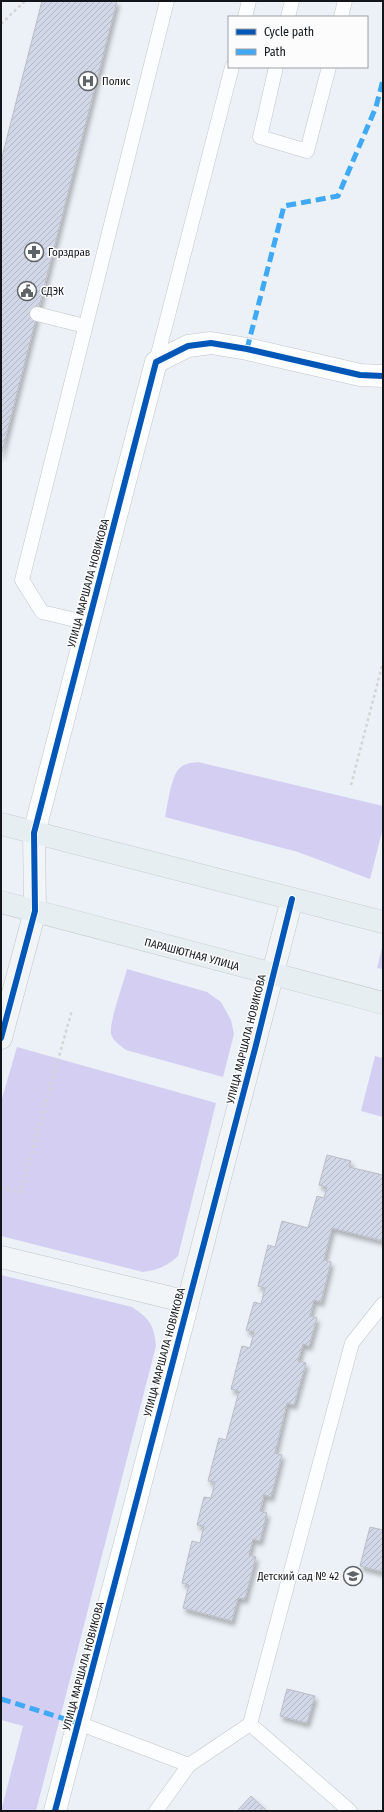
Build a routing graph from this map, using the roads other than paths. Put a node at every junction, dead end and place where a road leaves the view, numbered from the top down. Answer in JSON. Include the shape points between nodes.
{"nodes":[{"id":1,"x":167,"y":1,"type":"edge"},
{"id":2,"x":249,"y":1,"type":"edge"},
{"id":3,"x":292,"y":1,"type":"edge"},
{"id":4,"x":345,"y":1,"type":"edge"},
{"id":5,"x":245,"y":16,"type":"edge"},
{"id":6,"x":288,"y":16,"type":"edge"},
{"id":7,"x":341,"y":16,"type":"edge"},
{"id":8,"x":232,"y":68,"type":"edge"},
{"id":9,"x":276,"y":68,"type":"edge"},
{"id":10,"x":328,"y":68,"type":"edge"},
{"id":11,"x":37,"y":314,"type":"dead end"},
{"id":12,"x":85,"y":326,"type":"junction"},
{"id":13,"x":156,"y":362,"type":"junction"},
{"id":14,"x":383,"y":376,"type":"edge"},
{"id":15,"x":88,"y":623,"type":"junction"},
{"id":16,"x":1,"y":824,"type":"edge"},
{"id":17,"x":34,"y":833,"type":"junction"},
{"id":18,"x":292,"y":899,"type":"junction"},
{"id":19,"x":1,"y":902,"type":"edge"},
{"id":20,"x":35,"y":912,"type":"junction"},
{"id":21,"x":383,"y":922,"type":"edge"},
{"id":22,"x":273,"y":975,"type":"junction"},
{"id":23,"x":383,"y":1003,"type":"edge"},
{"id":24,"x":1,"y":1038,"type":"edge"},
{"id":25,"x":1,"y":1257,"type":"edge"},
{"id":26,"x":188,"y":1302,"type":"junction"},
{"id":27,"x":383,"y":1304,"type":"edge"},
{"id":28,"x":78,"y":1723,"type":"junction"},
{"id":29,"x":250,"y":1724,"type":"junction"},
{"id":30,"x":189,"y":1765,"type":"junction"},
{"id":31,"x":55,"y":1811,"type":"edge"},
{"id":32,"x":156,"y":1811,"type":"edge"},
{"id":33,"x":350,"y":1811,"type":"edge"}],
"edges":[{"from":1,"to":12,"type":"lane"},
{"from":2,"to":5,"type":"lane"},
{"from":3,"to":6,"type":"lane"},
{"from":4,"to":7,"type":"lane"},
{"from":8,"to":13,"type":"lane"},
{"from":9,"to":10,"type":"lane","via":[[260,137],[308,151]]},
{"from":11,"to":12,"type":"lane"},
{"from":12,"to":15,"type":"lane","via":[[22,580],[42,612]]},
{"from":13,"to":14,"type":"street","via":[[188,346],[211,343],[360,375]]},
{"from":13,"to":15,"type":"street","name":"УЛИЦА МАРШАЛА НОВИКОВА"},
{"from":15,"to":17,"type":"street","name":"УЛИЦА МАРШАЛА НОВИКОВА"},
{"from":16,"to":17,"type":"main road"},
{"from":17,"to":18,"type":"main road"},
{"from":17,"to":20,"type":"street","name":"УЛИЦА МАРШАЛА НОВИКОВА"},
{"from":18,"to":21,"type":"main road"},
{"from":18,"to":22,"type":"street","name":"УЛИЦА МАРШАЛА НОВИКОВА"},
{"from":19,"to":20,"type":"main road","name":"ПАРАШЮТНАЯ УЛИЦА"},
{"from":20,"to":22,"type":"main road","name":"ПАРАШЮТНАЯ УЛИЦА"},
{"from":20,"to":24,"type":"street","name":"УЛИЦА МАРШАЛА НОВИКОВА"},
{"from":22,"to":23,"type":"main road","name":"ПАРАШЮТНАЯ УЛИЦА"},
{"from":22,"to":26,"type":"street","name":"УЛИЦА МАРШАЛА НОВИКОВА"},
{"from":25,"to":26,"type":"street","name":"УЛИЦА МАРШАЛА НОВИКОВА"},
{"from":26,"to":28,"type":"street","name":"УЛИЦА МАРШАЛА НОВИКОВА"},
{"from":27,"to":29,"type":"lane","via":[[352,1343]]},
{"from":28,"to":30,"type":"lane"},
{"from":28,"to":31,"type":"street","name":"УЛИЦА МАРШАЛА НОВИКОВА"},
{"from":29,"to":30,"type":"lane"},
{"from":29,"to":33,"type":"lane"},
{"from":30,"to":32,"type":"lane"}]}
